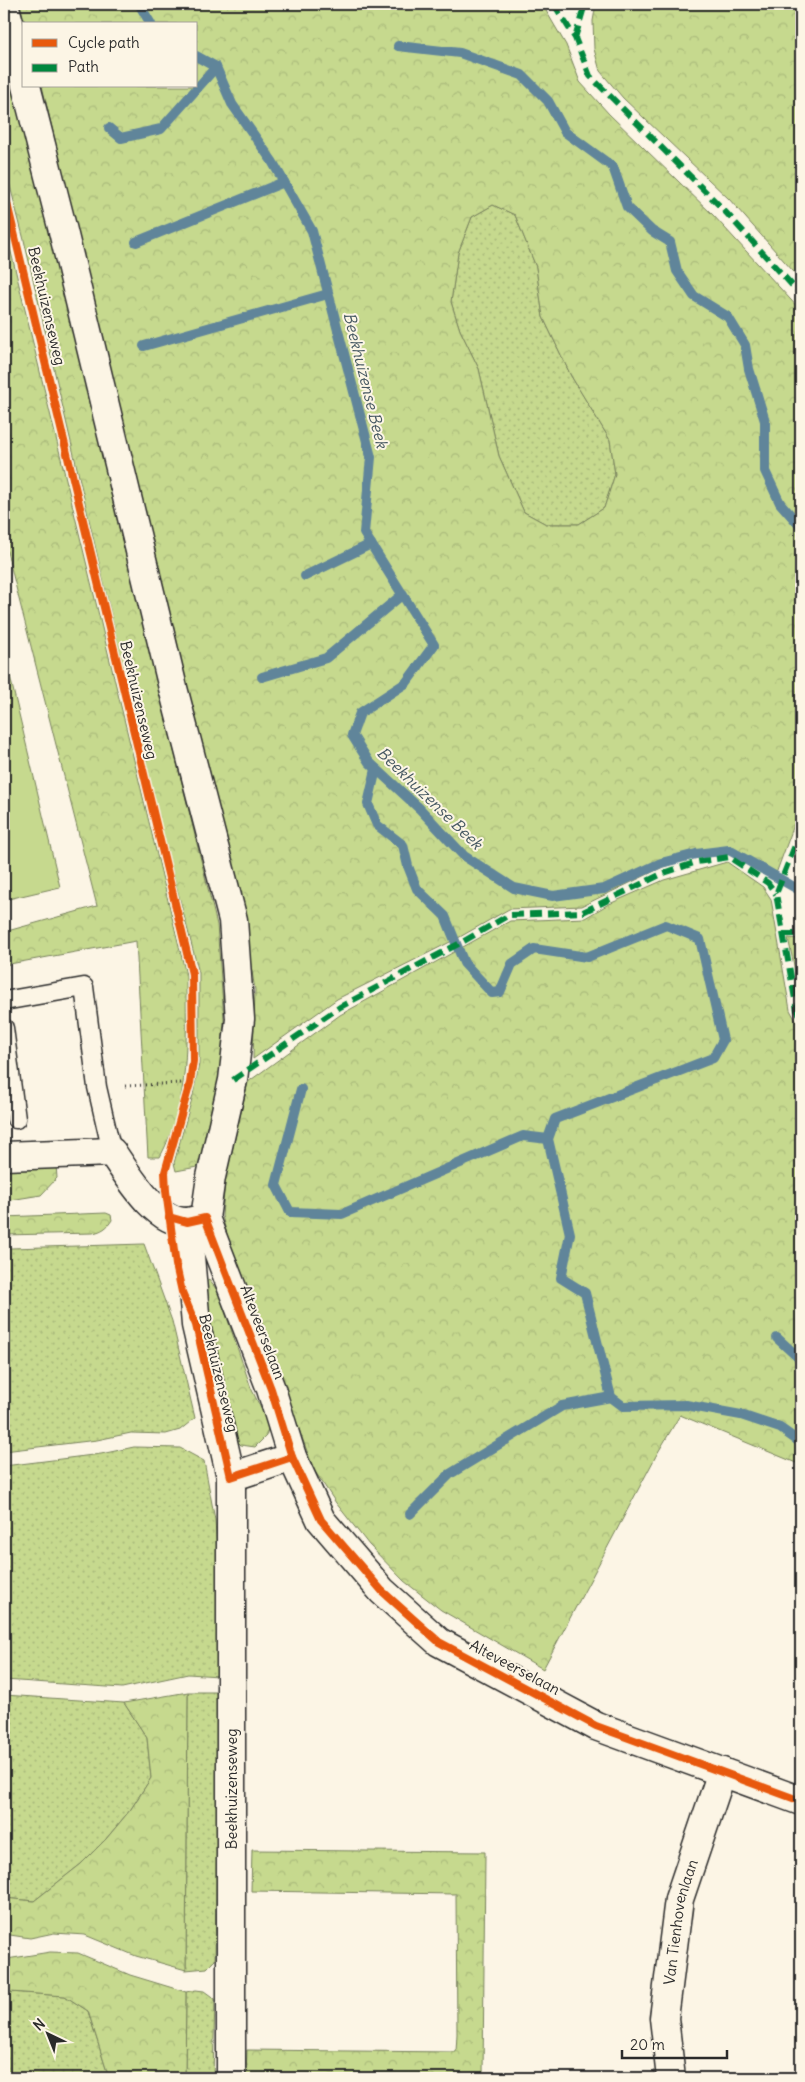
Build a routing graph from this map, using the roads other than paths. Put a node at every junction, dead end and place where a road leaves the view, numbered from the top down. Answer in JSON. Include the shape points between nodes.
{"nodes":[{"id":1,"x":4,"y":4,"type":"edge"},
{"id":2,"x":22,"y":71,"type":"edge"},
{"id":3,"x":27,"y":88,"type":"edge"},
{"id":4,"x":4,"y":1001,"type":"edge"},
{"id":5,"x":4,"y":1028,"type":"edge"},
{"id":6,"x":16,"y":1119,"type":"dead end"},
{"id":7,"x":112,"y":1152,"type":"junction"},
{"id":8,"x":4,"y":1156,"type":"edge"},
{"id":9,"x":196,"y":1220,"type":"junction"},
{"id":10,"x":292,"y":1457,"type":"junction"},
{"id":11,"x":230,"y":1477,"type":"junction"},
{"id":12,"x":722,"y":1772,"type":"junction"},
{"id":13,"x":801,"y":1801,"type":"edge"},
{"id":14,"x":231,"y":2078,"type":"edge"},
{"id":15,"x":671,"y":2078,"type":"edge"}],
"edges":[{"from":1,"to":2,"type":"street"},
{"from":3,"to":9,"type":"street","name":"Beekhuizenseweg","via":[[233,920],[240,1019],[233,1080],[211,1177]]},
{"from":4,"to":7,"type":"lane","via":[[84,987],[97,1087]]},
{"from":5,"to":6,"type":"lane"},
{"from":7,"to":8,"type":"street"},
{"from":7,"to":9,"type":"street","via":[[141,1194],[169,1217]]},
{"from":9,"to":10,"type":"street","name":"Alteveerselaan","via":[[271,1390]]},
{"from":9,"to":11,"type":"street","name":"Beekhuizenseweg","via":[[196,1325]]},
{"from":10,"to":11,"type":"street"},
{"from":10,"to":12,"type":"street","name":"Alteveerselaan","via":[[321,1520],[382,1591],[439,1642],[596,1726]]},
{"from":11,"to":14,"type":"street","name":"Beekhuizenseweg"},
{"from":12,"to":13,"type":"street","name":"Alteveerselaan"},
{"from":12,"to":15,"type":"street","name":"Van Tienhovenlaan","via":[[679,1899],[664,2018]]}]}
